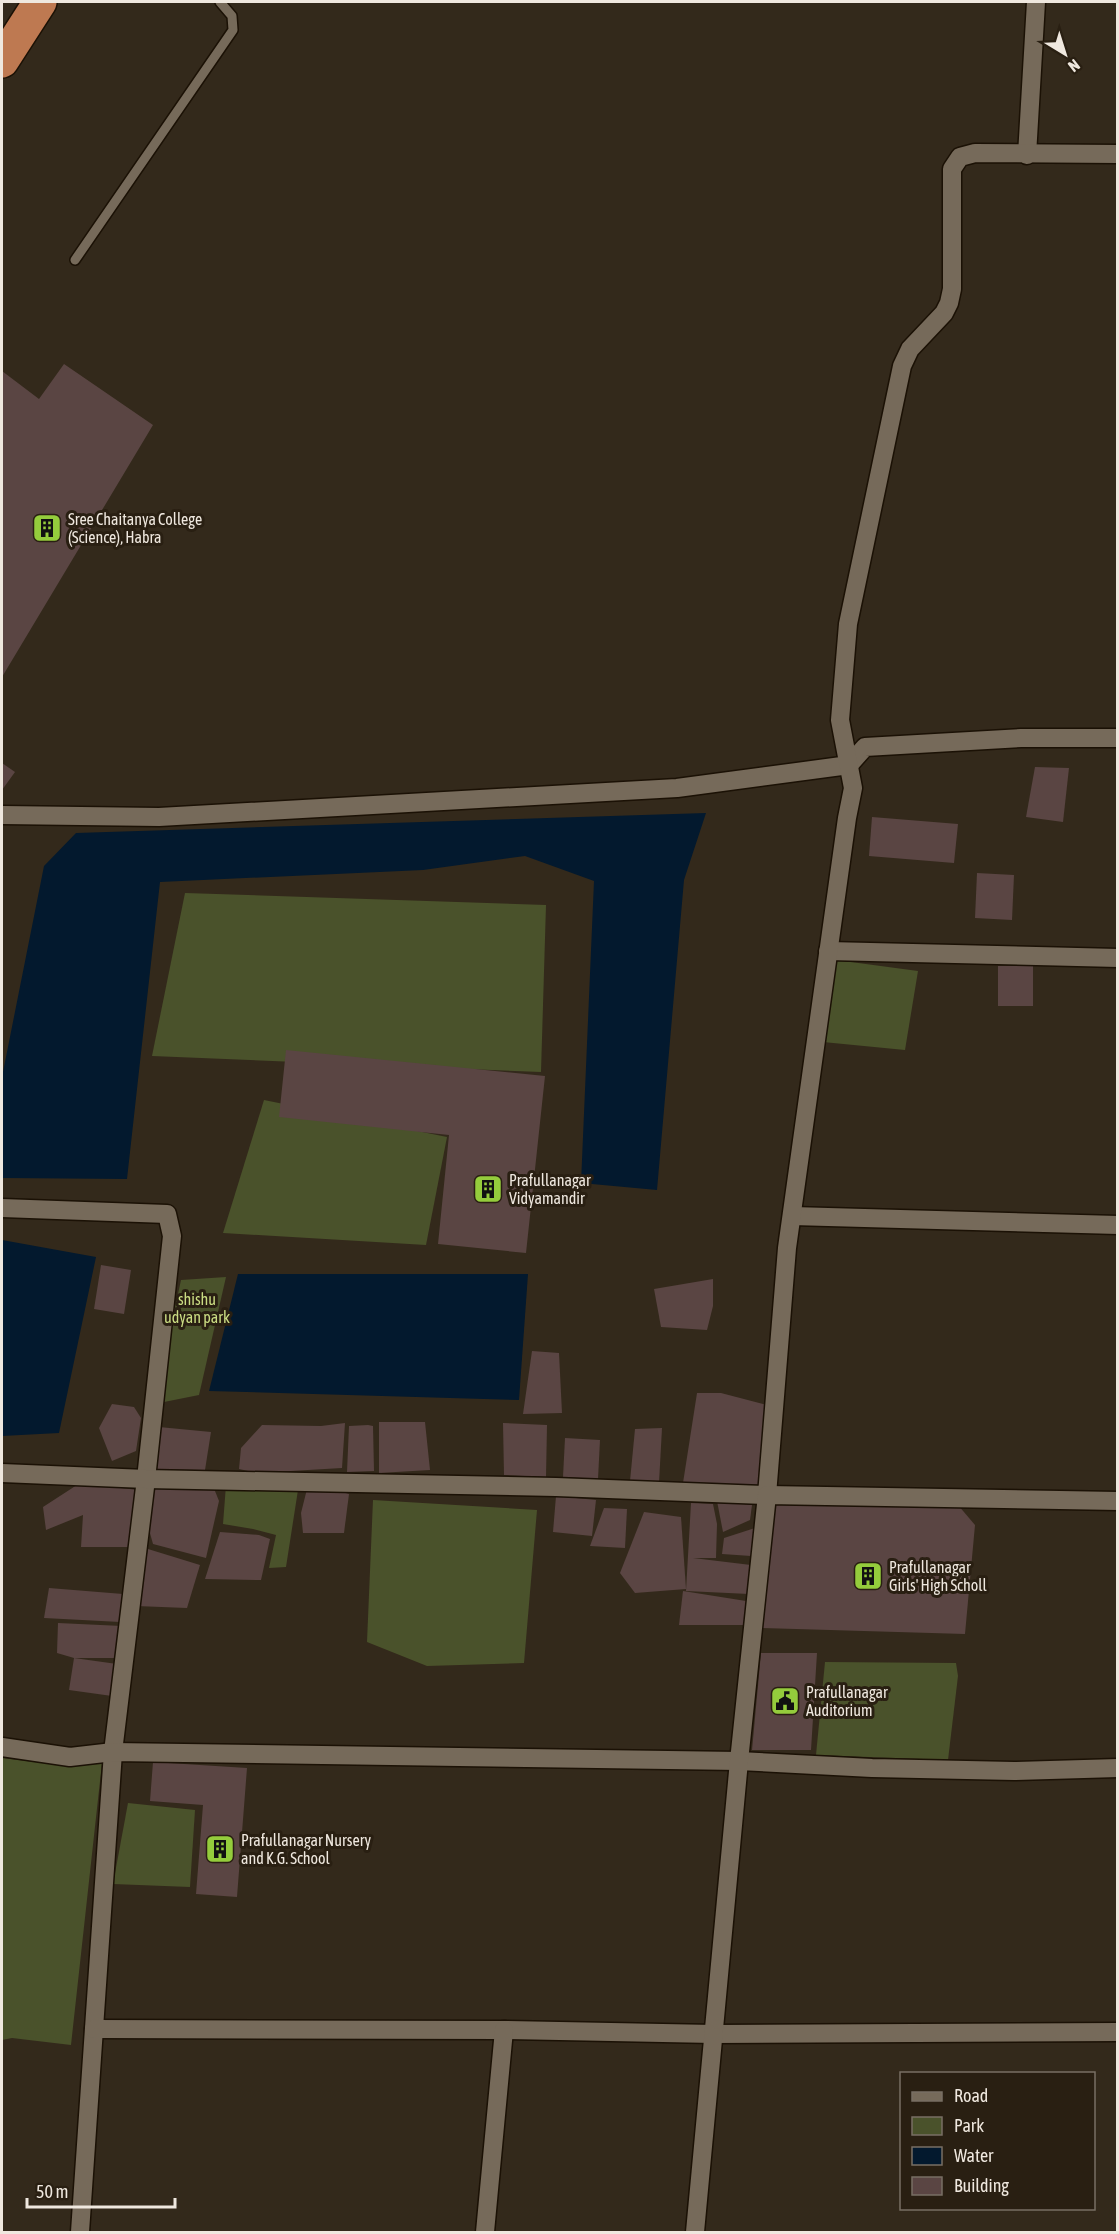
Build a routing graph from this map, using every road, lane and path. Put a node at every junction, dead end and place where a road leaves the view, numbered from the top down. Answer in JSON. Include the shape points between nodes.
{"nodes":[{"id":1,"x":40,"y":2,"type":"edge"},
{"id":2,"x":220,"y":2,"type":"edge"},
{"id":3,"x":1036,"y":2,"type":"edge"},
{"id":4,"x":2,"y":61,"type":"edge"},
{"id":5,"x":1118,"y":154,"type":"edge"},
{"id":6,"x":1028,"y":155,"type":"junction"},
{"id":7,"x":75,"y":260,"type":"dead end"},
{"id":8,"x":1118,"y":738,"type":"edge"},
{"id":9,"x":849,"y":765,"type":"junction"},
{"id":10,"x":2,"y":815,"type":"edge"},
{"id":11,"x":828,"y":951,"type":"junction"},
{"id":12,"x":1118,"y":958,"type":"edge"},
{"id":13,"x":2,"y":1208,"type":"edge"},
{"id":14,"x":792,"y":1216,"type":"junction"},
{"id":15,"x":1118,"y":1225,"type":"edge"},
{"id":16,"x":2,"y":1473,"type":"edge"},
{"id":17,"x":146,"y":1479,"type":"junction"},
{"id":18,"x":767,"y":1495,"type":"junction"},
{"id":19,"x":1118,"y":1501,"type":"edge"},
{"id":20,"x":2,"y":1747,"type":"edge"},
{"id":21,"x":113,"y":1752,"type":"junction"},
{"id":22,"x":739,"y":1761,"type":"junction"},
{"id":23,"x":1118,"y":1768,"type":"edge"},
{"id":24,"x":94,"y":2029,"type":"junction"},
{"id":25,"x":504,"y":2030,"type":"junction"},
{"id":26,"x":1118,"y":2032,"type":"edge"},
{"id":27,"x":714,"y":2034,"type":"junction"},
{"id":28,"x":80,"y":2232,"type":"edge"},
{"id":29,"x":485,"y":2232,"type":"edge"},
{"id":30,"x":695,"y":2232,"type":"edge"}],
"edges":[{"from":1,"to":4,"type":"highway"},
{"from":2,"to":7,"type":"lane","via":[[232,16],[233,30]]},
{"from":3,"to":6,"type":"street"},
{"from":5,"to":6,"type":"street"},
{"from":6,"to":9,"type":"street","via":[[975,153],[960,157],[952,169],[952,289],[944,313],[910,349],[902,366],[848,624],[840,720]]},
{"from":8,"to":9,"type":"street","via":[[1021,738],[865,747]]},
{"from":9,"to":10,"type":"street","via":[[676,788],[159,817]]},
{"from":9,"to":11,"type":"street","via":[[853,788]]},
{"from":11,"to":12,"type":"street"},
{"from":11,"to":14,"type":"street"},
{"from":13,"to":17,"type":"street","via":[[167,1214],[172,1236]]},
{"from":14,"to":15,"type":"street"},
{"from":14,"to":18,"type":"street"},
{"from":16,"to":17,"type":"street"},
{"from":17,"to":18,"type":"street","via":[[556,1486]]},
{"from":17,"to":21,"type":"street"},
{"from":18,"to":19,"type":"street"},
{"from":18,"to":22,"type":"street"},
{"from":20,"to":21,"type":"street","via":[[70,1757]]},
{"from":21,"to":22,"type":"street"},
{"from":21,"to":24,"type":"street"},
{"from":22,"to":23,"type":"street","via":[[1014,1771]]},
{"from":22,"to":27,"type":"street"},
{"from":24,"to":25,"type":"street"},
{"from":24,"to":28,"type":"street"},
{"from":25,"to":27,"type":"street"},
{"from":25,"to":29,"type":"street"},
{"from":26,"to":27,"type":"street"},
{"from":27,"to":30,"type":"street"}]}
